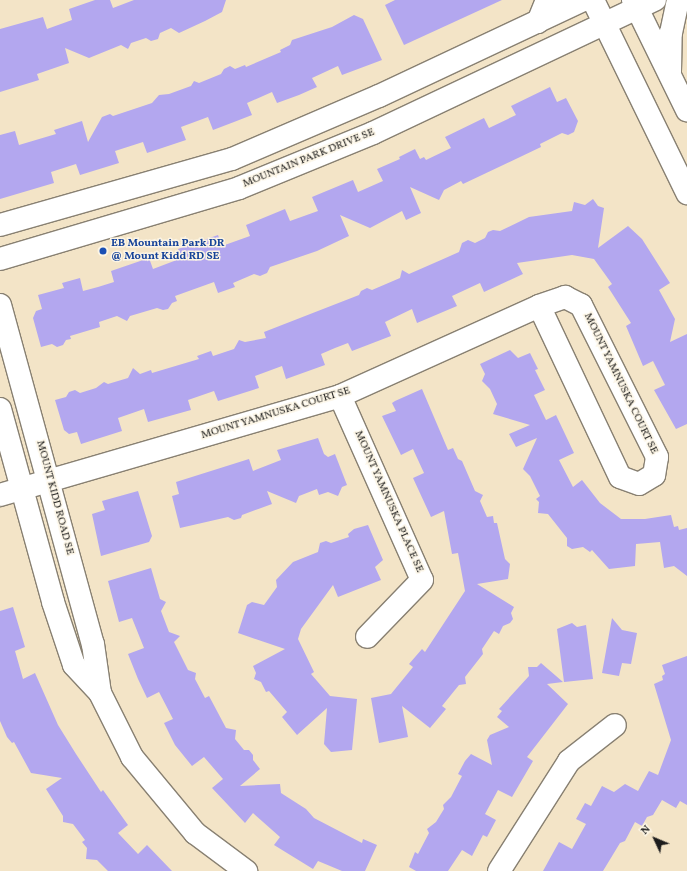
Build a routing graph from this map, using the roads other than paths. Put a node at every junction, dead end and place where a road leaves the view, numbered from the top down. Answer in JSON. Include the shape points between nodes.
{"nodes":[{"id":1,"x":547,"y":0,"type":"edge"},
{"id":2,"x":584,"y":0,"type":"edge"},
{"id":3,"x":593,"y":0,"type":"edge"},
{"id":4,"x":678,"y":0,"type":"edge"},
{"id":5,"x":642,"y":3,"type":"edge"},
{"id":6,"x":538,"y":22,"type":"junction"},
{"id":7,"x":604,"y":25,"type":"junction"},
{"id":8,"x":670,"y":75,"type":"junction"},
{"id":9,"x":687,"y":110,"type":"edge"},
{"id":10,"x":687,"y":193,"type":"edge"},
{"id":11,"x":0,"y":225,"type":"edge"},
{"id":12,"x":0,"y":260,"type":"edge"},
{"id":13,"x":0,"y":305,"type":"edge"},
{"id":14,"x":539,"y":306,"type":"junction"},
{"id":15,"x":340,"y":396,"type":"junction"},
{"id":16,"x":0,"y":409,"type":"edge"},
{"id":17,"x":50,"y":481,"type":"junction"},
{"id":18,"x":24,"y":491,"type":"junction"},
{"id":19,"x":0,"y":496,"type":"edge"},
{"id":20,"x":367,"y":637,"type":"dead end"},
{"id":21,"x":100,"y":693,"type":"junction"},
{"id":22,"x":615,"y":725,"type":"dead end"},
{"id":23,"x":246,"y":871,"type":"edge"},
{"id":24,"x":499,"y":871,"type":"edge"}],
"edges":[{"from":1,"to":6,"type":"street"},
{"from":2,"to":6,"type":"street"},
{"from":3,"to":7,"type":"street"},
{"from":4,"to":8,"type":"street","via":[[671,33]]},
{"from":5,"to":7,"type":"street","name":"MOUNTAIN PARK DRIVE SE"},
{"from":5,"to":8,"type":"street"},
{"from":6,"to":11,"type":"street","via":[[380,96],[232,159]]},
{"from":7,"to":10,"type":"street"},
{"from":7,"to":12,"type":"street","name":"MOUNTAIN PARK DRIVE SE","via":[[373,133],[239,188]]},
{"from":8,"to":9,"type":"street"},
{"from":13,"to":17,"type":"street","name":"MOUNT KIDD ROAD SE"},
{"from":14,"to":14,"type":"street","name":"MOUNT YAMNUSKA COURT SE","via":[[620,477],[639,484],[654,475],[657,457],[581,305],[565,297]]},
{"from":14,"to":15,"type":"street","name":"MOUNT YAMNUSKA COURT SE"},
{"from":15,"to":17,"type":"street","name":"MOUNT YAMNUSKA COURT SE"},
{"from":15,"to":20,"type":"street","name":"MOUNT YAMNUSKA PLACE SE","via":[[422,580]]},
{"from":16,"to":18,"type":"street","name":"MOUNT KIDD ROAD SE"},
{"from":17,"to":18,"type":"street","name":"MOUNT YAMNUSKA COURT SE"},
{"from":17,"to":21,"type":"street","name":"MOUNT KIDD ROAD SE","via":[[93,644]]},
{"from":18,"to":19,"type":"street","name":"MOUNT YAMNUSKA COURT SE"},
{"from":18,"to":21,"type":"street","name":"MOUNT KIDD ROAD SE","via":[[53,602],[74,665]]},
{"from":21,"to":23,"type":"street","name":"MOUNT KIDD ROAD SE","via":[[132,757],[195,833]]},
{"from":22,"to":24,"type":"street","via":[[569,761]]}]}
